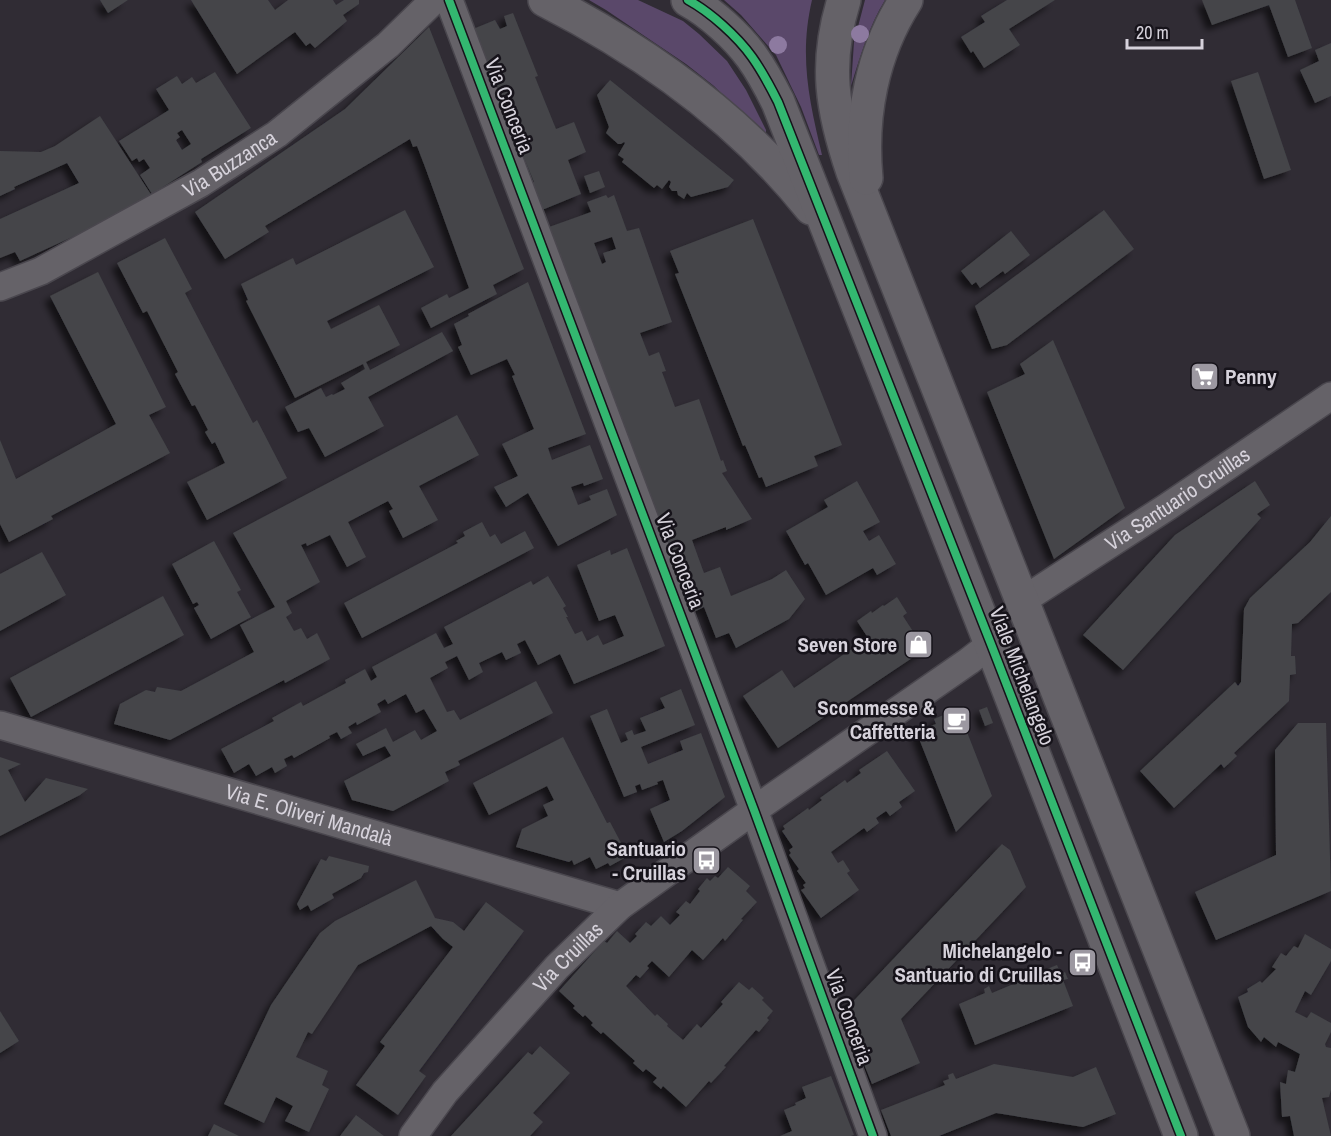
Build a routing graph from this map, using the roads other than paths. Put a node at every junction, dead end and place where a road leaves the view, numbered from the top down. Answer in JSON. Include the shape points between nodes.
{"nodes":[{"id":1,"x":434,"y":0,"type":"edge"},
{"id":2,"x":449,"y":0,"type":"edge"},
{"id":3,"x":545,"y":0,"type":"edge"},
{"id":4,"x":688,"y":0,"type":"edge"},
{"id":5,"x":844,"y":0,"type":"edge"},
{"id":6,"x":906,"y":0,"type":"edge"},
{"id":7,"x":868,"y":213,"type":"junction"},
{"id":8,"x":828,"y":229,"type":"junction"},
{"id":9,"x":0,"y":287,"type":"edge"},
{"id":10,"x":1331,"y":396,"type":"edge"},
{"id":11,"x":1022,"y":601,"type":"junction"},
{"id":12,"x":991,"y":644,"type":"junction"},
{"id":13,"x":0,"y":725,"type":"edge"},
{"id":14,"x":754,"y":810,"type":"junction"},
{"id":15,"x":620,"y":906,"type":"junction"},
{"id":16,"x":413,"y":1136,"type":"edge"},
{"id":17,"x":873,"y":1136,"type":"edge"},
{"id":18,"x":1180,"y":1136,"type":"edge"},
{"id":19,"x":1233,"y":1136,"type":"edge"}],
"edges":[{"from":1,"to":9,"type":"street","name":"Via Buzzanca","via":[[388,45],[277,134],[191,189],[41,271]]},
{"from":2,"to":14,"type":"street","name":"Via Conceria"},
{"from":3,"to":8,"type":"street","via":[[639,54],[719,114],[776,168]]},
{"from":4,"to":8,"type":"street","name":"Viale Michelangelo","via":[[736,39],[766,78]]},
{"from":5,"to":7,"type":"street","name":"Viale Michelangelo","via":[[834,43],[833,95],[843,143]]},
{"from":6,"to":7,"type":"street","via":[[887,35],[870,86],[864,141]]},
{"from":7,"to":11,"type":"street","name":"Viale Michelangelo"},
{"from":8,"to":12,"type":"street","name":"Viale Michelangelo"},
{"from":10,"to":11,"type":"street","name":"Via Santuario Cruillas"},
{"from":11,"to":19,"type":"street","name":"Viale Michelangelo"},
{"from":12,"to":14,"type":"street"},
{"from":12,"to":18,"type":"street","name":"Viale Michelangelo"},
{"from":13,"to":15,"type":"street","name":"Via E. Oliveri Mandalà"},
{"from":14,"to":15,"type":"street","name":"Via Cruillas"},
{"from":14,"to":17,"type":"street","name":"Via Conceria"},
{"from":15,"to":16,"type":"street","name":"Via Cruillas","via":[[557,967],[446,1092]]}]}
